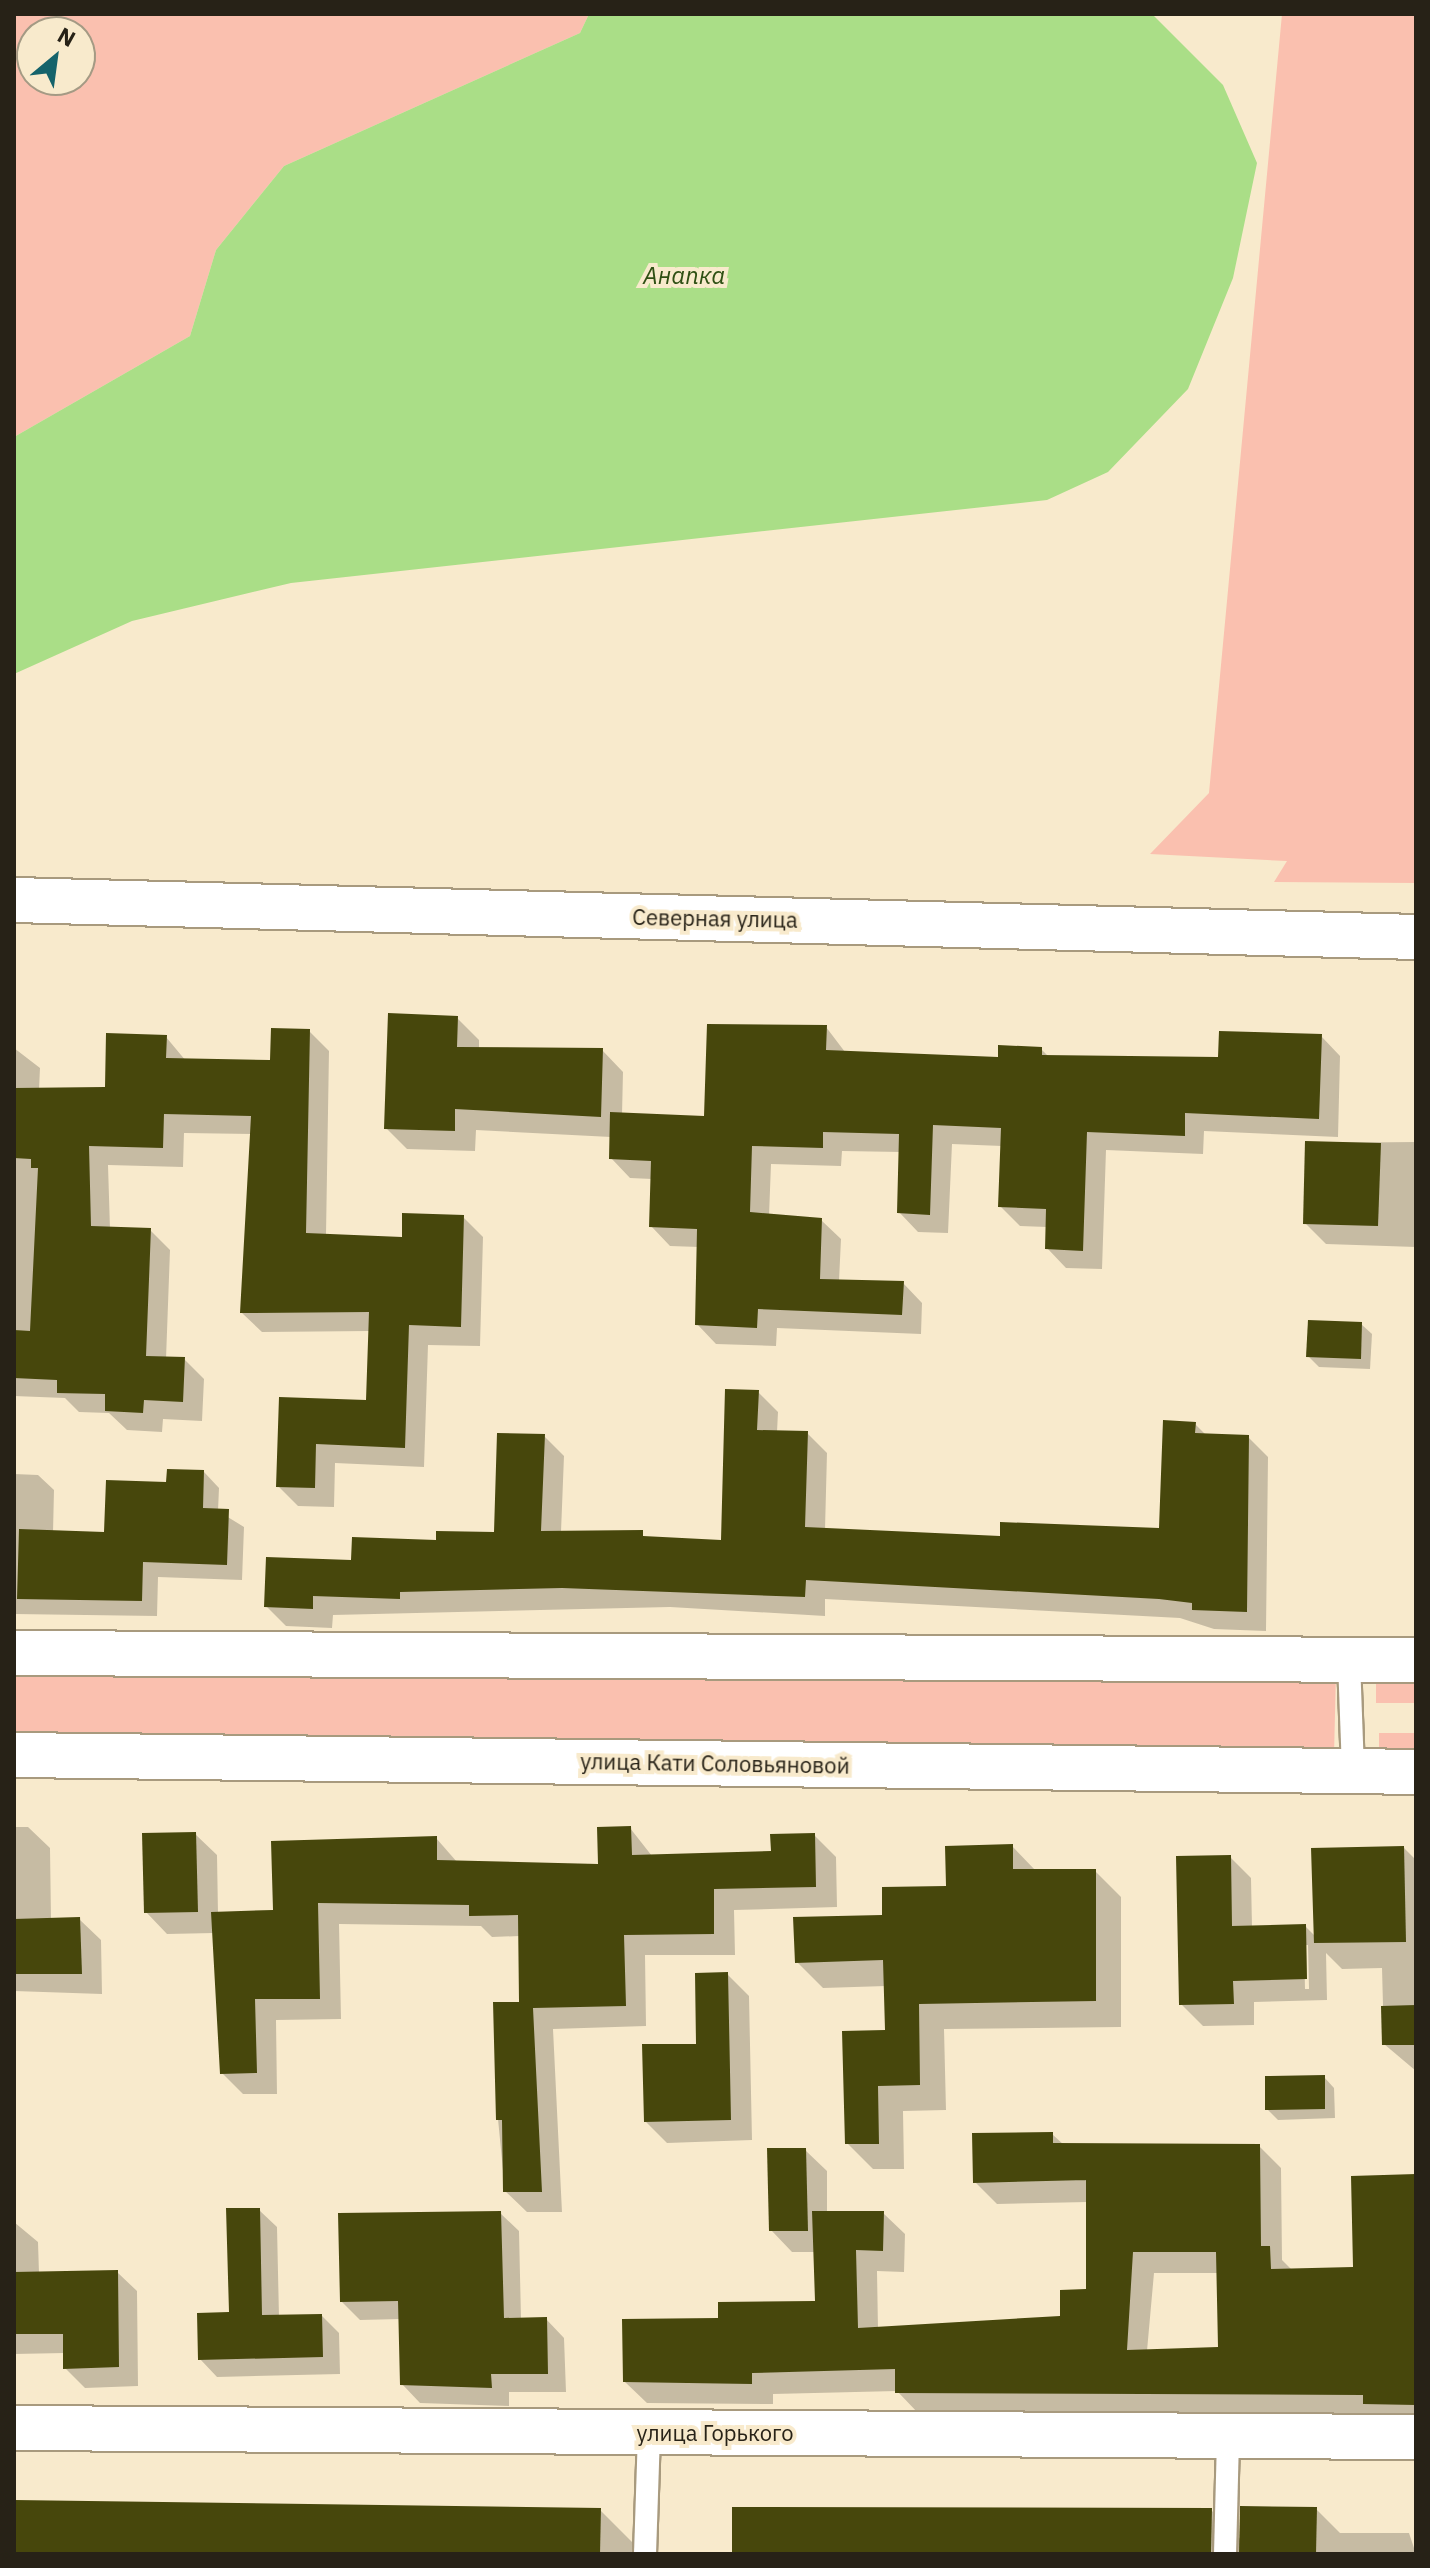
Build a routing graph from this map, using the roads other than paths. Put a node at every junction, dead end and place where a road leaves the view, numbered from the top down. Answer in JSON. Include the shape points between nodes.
{"nodes":[{"id":1,"x":14,"y":900,"type":"edge"},
{"id":2,"x":1416,"y":937,"type":"edge"},
{"id":3,"x":14,"y":1653,"type":"edge"},
{"id":4,"x":1416,"y":1660,"type":"edge"},
{"id":5,"x":1349,"y":1661,"type":"junction"},
{"id":6,"x":14,"y":1755,"type":"edge"},
{"id":7,"x":1353,"y":1770,"type":"junction"},
{"id":8,"x":1416,"y":1772,"type":"edge"},
{"id":9,"x":14,"y":2428,"type":"edge"},
{"id":10,"x":649,"y":2432,"type":"junction"},
{"id":11,"x":1228,"y":2437,"type":"junction"},
{"id":12,"x":1416,"y":2437,"type":"edge"},
{"id":13,"x":645,"y":2554,"type":"edge"},
{"id":14,"x":1225,"y":2554,"type":"edge"}],
"edges":[{"from":1,"to":2,"type":"street","name":"Северная улица"},
{"from":3,"to":5,"type":"street"},
{"from":4,"to":5,"type":"street"},
{"from":5,"to":7,"type":"lane"},
{"from":6,"to":7,"type":"street","name":"улица Кати Соловьяновой"},
{"from":7,"to":8,"type":"street","name":"улица Кати Соловьяновой"},
{"from":9,"to":10,"type":"street","name":"улица Горького"},
{"from":10,"to":11,"type":"street","name":"улица Горького"},
{"from":10,"to":13,"type":"lane"},
{"from":11,"to":12,"type":"street","name":"улица Горького"},
{"from":11,"to":14,"type":"lane"}]}
